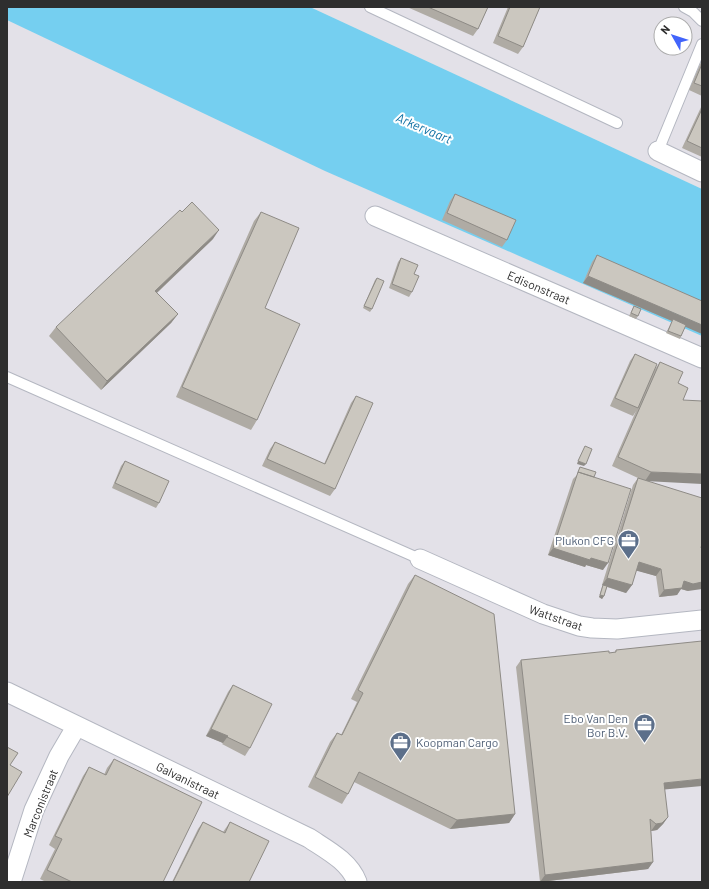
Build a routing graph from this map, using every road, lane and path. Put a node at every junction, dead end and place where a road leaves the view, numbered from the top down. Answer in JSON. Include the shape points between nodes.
{"nodes":[{"id":1,"x":370,"y":7,"type":"edge"},
{"id":2,"x":684,"y":7,"type":"edge"},
{"id":3,"x":702,"y":21,"type":"edge"},
{"id":4,"x":702,"y":44,"type":"edge"},
{"id":5,"x":617,"y":123,"type":"dead end"},
{"id":6,"x":658,"y":151,"type":"joint"},
{"id":7,"x":702,"y":172,"type":"edge"},
{"id":8,"x":375,"y":216,"type":"dead end"},
{"id":9,"x":702,"y":358,"type":"edge"},
{"id":10,"x":7,"y":377,"type":"edge"},
{"id":11,"x":420,"y":559,"type":"joint"},
{"id":12,"x":702,"y":620,"type":"edge"},
{"id":13,"x":7,"y":692,"type":"edge"},
{"id":14,"x":76,"y":726,"type":"junction"},
{"id":15,"x":11,"y":882,"type":"edge"},
{"id":16,"x":357,"y":882,"type":"edge"}],
"edges":[{"from":1,"to":5,"type":"lane"},
{"from":2,"to":3,"type":"lane"},
{"from":4,"to":6,"type":"lane"},
{"from":6,"to":7,"type":"street"},
{"from":8,"to":9,"type":"street","name":"Edisonstraat"},
{"from":10,"to":11,"type":"lane"},
{"from":11,"to":12,"type":"street","name":"Wattstraat","via":[[543,614],[579,626],[617,629]]},
{"from":13,"to":14,"type":"street","name":"Galvanistraat"},
{"from":14,"to":15,"type":"street","name":"Marconistraat","via":[[34,810]]},
{"from":14,"to":16,"type":"street","name":"Galvanistraat","via":[[309,838],[353,871]]}]}
